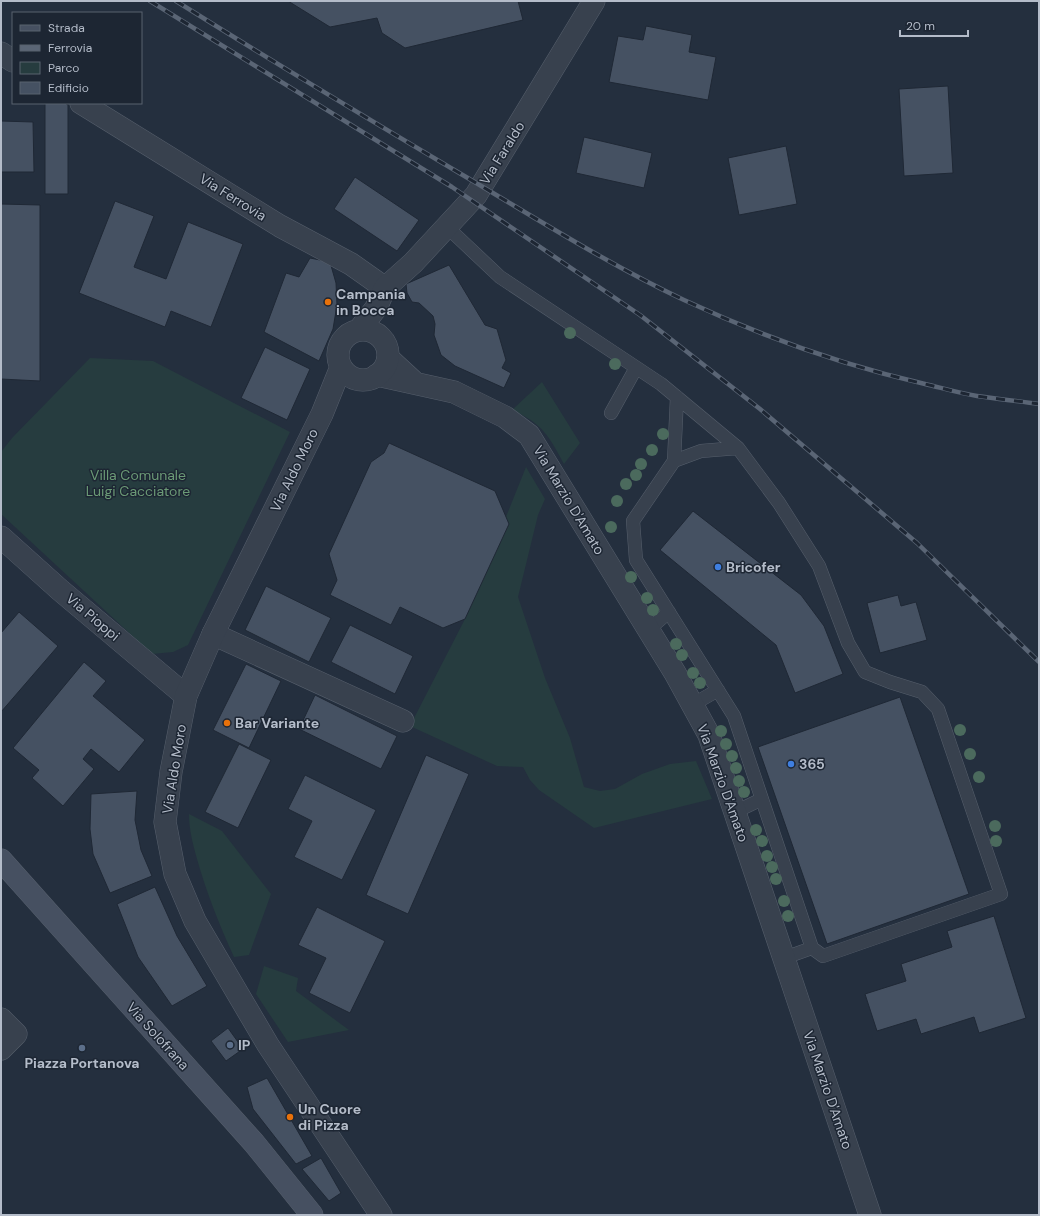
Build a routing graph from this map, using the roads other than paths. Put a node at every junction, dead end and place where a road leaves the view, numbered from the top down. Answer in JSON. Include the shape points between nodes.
{"nodes":[{"id":1,"x":594,"y":1,"type":"edge"},
{"id":2,"x":1,"y":53,"type":"edge"},
{"id":3,"x":12,"y":60,"type":"edge"},
{"id":4,"x":83,"y":104,"type":"edge"},
{"id":5,"x":447,"y":227,"type":"junction"},
{"id":6,"x":385,"y":288,"type":"junction"},
{"id":7,"x":376,"y":308,"type":"junction"},
{"id":8,"x":360,"y":330,"type":"junction"},
{"id":9,"x":380,"y":337,"type":"junction"},
{"id":10,"x":341,"y":367,"type":"junction"},
{"id":11,"x":636,"y":368,"type":"junction"},
{"id":12,"x":376,"y":371,"type":"junction"},
{"id":13,"x":677,"y":397,"type":"junction"},
{"id":14,"x":611,"y":413,"type":"dead end"},
{"id":15,"x":322,"y":414,"type":"junction"},
{"id":16,"x":738,"y":448,"type":"junction"},
{"id":17,"x":674,"y":461,"type":"junction"},
{"id":18,"x":1,"y":537,"type":"edge"},
{"id":19,"x":669,"y":612,"type":"junction"},
{"id":20,"x":648,"y":630,"type":"junction"},
{"id":21,"x":213,"y":634,"type":"junction"},
{"id":22,"x":718,"y":690,"type":"junction"},
{"id":23,"x":186,"y":696,"type":"junction"},
{"id":24,"x":692,"y":705,"type":"junction"},
{"id":25,"x":403,"y":721,"type":"dead end"},
{"id":26,"x":762,"y":799,"type":"junction"},
{"id":27,"x":735,"y":812,"type":"junction"},
{"id":28,"x":1,"y":860,"type":"edge"},
{"id":29,"x":812,"y":948,"type":"junction"},
{"id":30,"x":784,"y":958,"type":"junction"},
{"id":31,"x":312,"y":1215,"type":"edge"},
{"id":32,"x":381,"y":1215,"type":"edge"},
{"id":33,"x":870,"y":1215,"type":"edge"}],
"edges":[{"from":1,"to":5,"type":"street","name":"Via Faraldo","via":[[476,195]]},
{"from":2,"to":3,"type":"street"},
{"from":4,"to":6,"type":"street","name":"Via Ferrovia","via":[[280,226],[351,264]]},
{"from":5,"to":6,"type":"street","name":"Via Faraldo"},
{"from":5,"to":11,"type":"lane","via":[[500,277]]},
{"from":6,"to":7,"type":"street"},
{"from":7,"to":8,"type":"street"},
{"from":7,"to":9,"type":"street"},
{"from":8,"to":9,"type":"street","via":[[374,332]]},
{"from":8,"to":10,"type":"street","via":[[351,332],[339,345],[337,354]]},
{"from":9,"to":12,"type":"street","via":[[388,350]]},
{"from":10,"to":12,"type":"street","via":[[356,380]]},
{"from":10,"to":15,"type":"street","name":"Via Aldo Moro"},
{"from":11,"to":13,"type":"lane"},
{"from":11,"to":14,"type":"lane"},
{"from":12,"to":15,"type":"street","name":"Via Aldo Moro"},
{"from":12,"to":20,"type":"street","name":"Via Marzio D'Amato","via":[[454,392],[505,417],[529,435]]},
{"from":13,"to":16,"type":"lane"},
{"from":13,"to":17,"type":"lane"},
{"from":15,"to":21,"type":"street","name":"Via Aldo Moro"},
{"from":16,"to":17,"type":"lane","via":[[701,451]]},
{"from":16,"to":29,"type":"lane","via":[[779,503],[818,566],[848,643],[865,672],[922,692],[938,709],[1001,894],[823,956]]},
{"from":17,"to":19,"type":"lane","via":[[633,521],[636,560]]},
{"from":18,"to":23,"type":"street","name":"Via Pioppi"},
{"from":19,"to":20,"type":"lane"},
{"from":19,"to":22,"type":"lane"},
{"from":20,"to":24,"type":"street","name":"Via Marzio D'Amato"},
{"from":21,"to":23,"type":"street","name":"Via Aldo Moro"},
{"from":21,"to":25,"type":"street"},
{"from":22,"to":24,"type":"lane"},
{"from":22,"to":26,"type":"lane","via":[[734,716]]},
{"from":23,"to":32,"type":"street","name":"Via Aldo Moro","via":[[171,772],[165,822],[175,874],[195,921],[268,1044]]},
{"from":24,"to":27,"type":"street","name":"Via Marzio D'Amato","via":[[709,735]]},
{"from":26,"to":27,"type":"lane"},
{"from":26,"to":29,"type":"lane"},
{"from":27,"to":30,"type":"street","name":"Via Marzio D'Amato"},
{"from":28,"to":31,"type":"main road","name":"Via Solofrana","via":[[254,1143]]},
{"from":29,"to":30,"type":"lane"},
{"from":30,"to":33,"type":"street","name":"Via Marzio D'Amato"}]}
